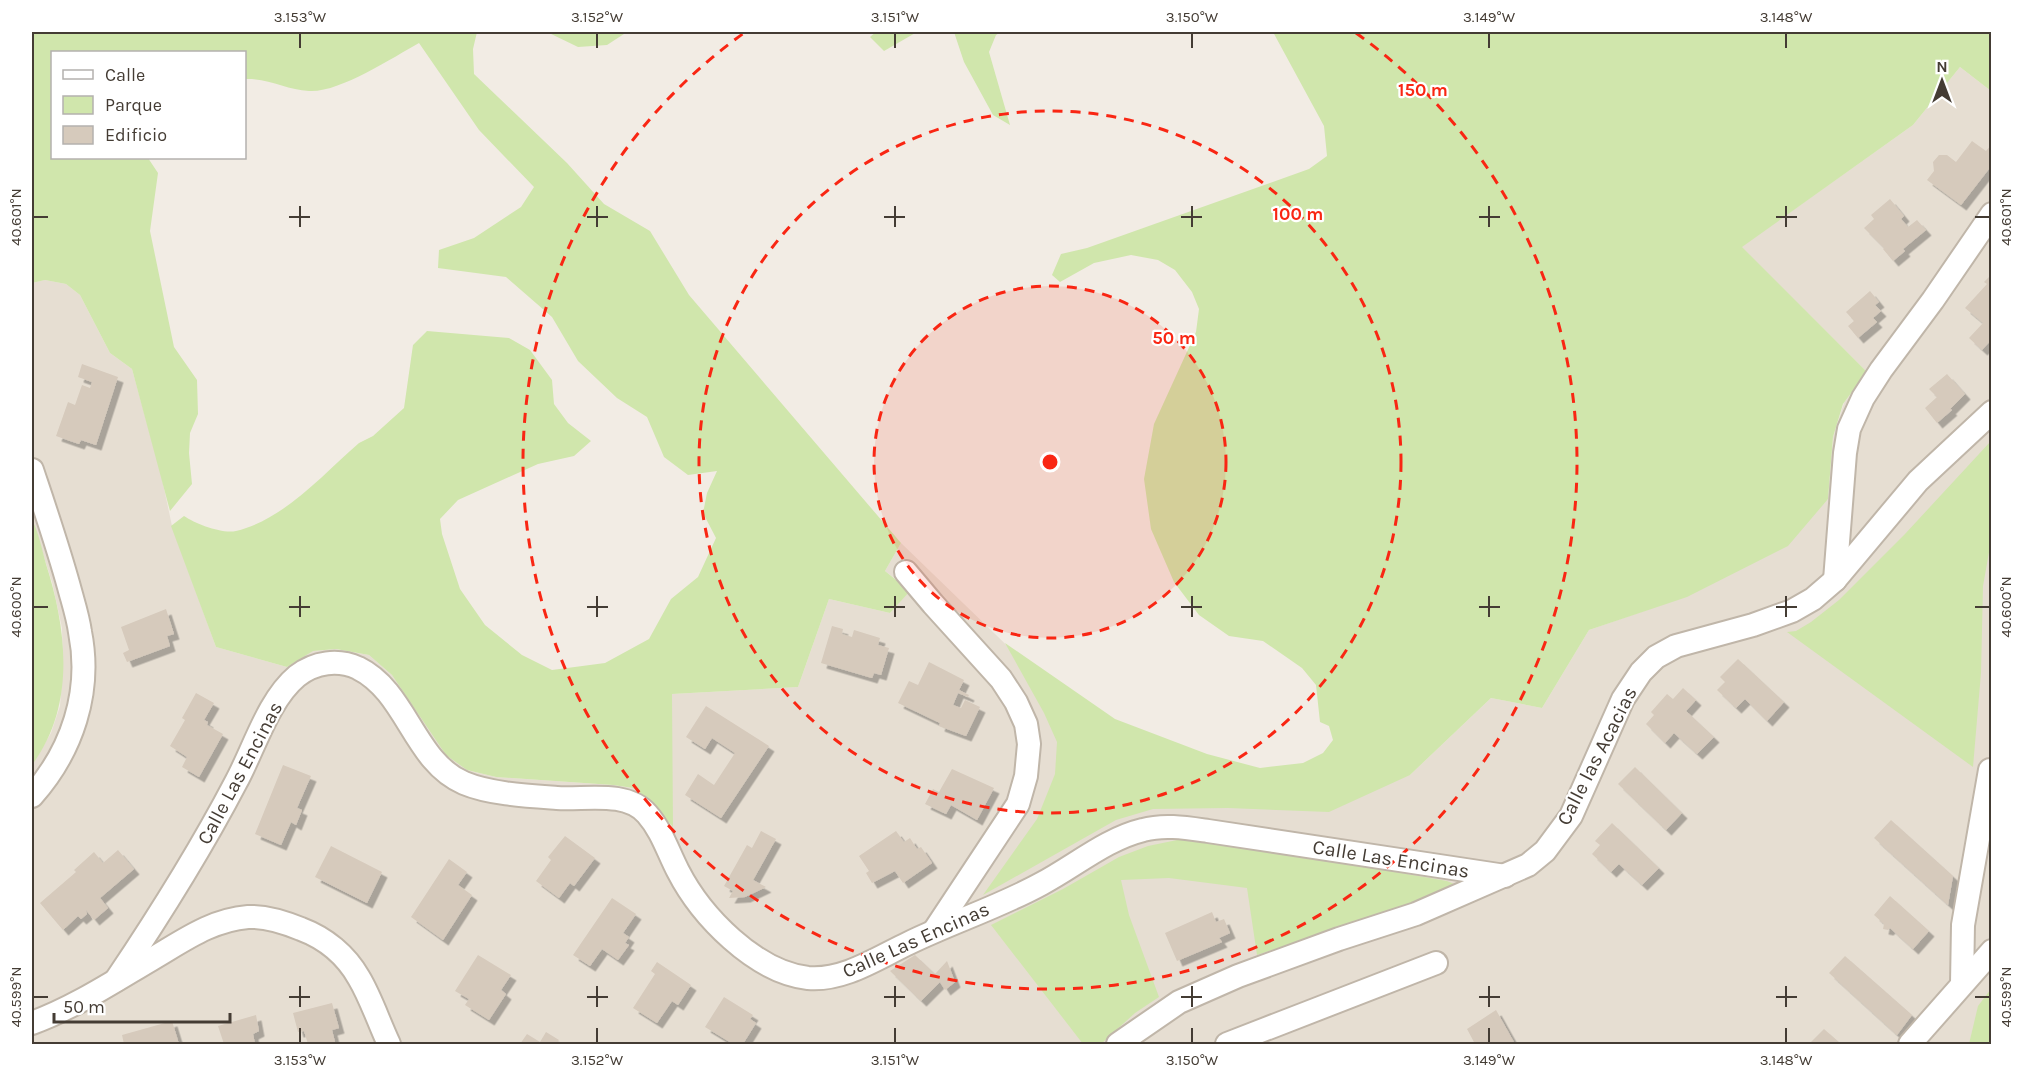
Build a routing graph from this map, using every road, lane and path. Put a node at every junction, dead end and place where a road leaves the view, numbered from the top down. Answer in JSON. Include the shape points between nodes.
{"nodes":[{"id":1,"x":1992,"y":214,"type":"edge"},
{"id":2,"x":1992,"y":412,"type":"edge"},
{"id":3,"x":32,"y":470,"type":"edge"},
{"id":4,"x":906,"y":572,"type":"dead end"},
{"id":5,"x":1835,"y":580,"type":"junction"},
{"id":6,"x":1990,"y":770,"type":"dead end"},
{"id":7,"x":32,"y":796,"type":"edge"},
{"id":8,"x":1506,"y":876,"type":"junction"},
{"id":9,"x":934,"y":931,"type":"junction"},
{"id":10,"x":1992,"y":951,"type":"edge"},
{"id":11,"x":1436,"y":963,"type":"dead end"},
{"id":12,"x":116,"y":980,"type":"junction"},
{"id":13,"x":1962,"y":983,"type":"junction"},
{"id":14,"x":32,"y":1023,"type":"edge"},
{"id":15,"x":389,"y":1044,"type":"edge"},
{"id":16,"x":1118,"y":1044,"type":"edge"},
{"id":17,"x":1227,"y":1044,"type":"edge"},
{"id":18,"x":1910,"y":1044,"type":"edge"}],
"edges":[{"from":1,"to":5,"type":"street","via":[[1881,369],[1849,429]]},
{"from":2,"to":5,"type":"street","name":"Calle las Acacias","via":[[1918,481]]},
{"from":3,"to":7,"type":"street","via":[[81,633],[83,677],[74,729],[59,761]]},
{"from":4,"to":9,"type":"street","via":[[1001,679],[1026,724],[1029,744],[1018,804]]},
{"from":5,"to":8,"type":"street","name":"Calle las Acacias","via":[[1814,599],[1792,611],[1676,646],[1656,657],[1623,699],[1571,816],[1545,851]]},
{"from":6,"to":13,"type":"street","via":[[1963,925]]},
{"from":8,"to":9,"type":"street","name":"Calle Las Encinas","via":[[1208,831],[1146,829],[1119,838],[1041,884]]},
{"from":8,"to":16,"type":"street","name":"Calle las Acacias","via":[[1416,914],[1238,976],[1179,1002]]},
{"from":9,"to":12,"type":"street","name":"Calle Las Encinas","via":[[835,977],[807,978],[777,969],[720,930],[700,907],[662,836],[639,806],[620,800],[494,791],[461,782],[441,770],[378,681],[356,667],[335,662],[317,664],[287,686],[203,842]]},
{"from":10,"to":13,"type":"street"},
{"from":11,"to":17,"type":"street"},
{"from":12,"to":14,"type":"street"},
{"from":12,"to":15,"type":"street","via":[[194,933],[247,917],[269,918],[313,933],[343,957],[359,978]]},
{"from":13,"to":18,"type":"street"}]}
